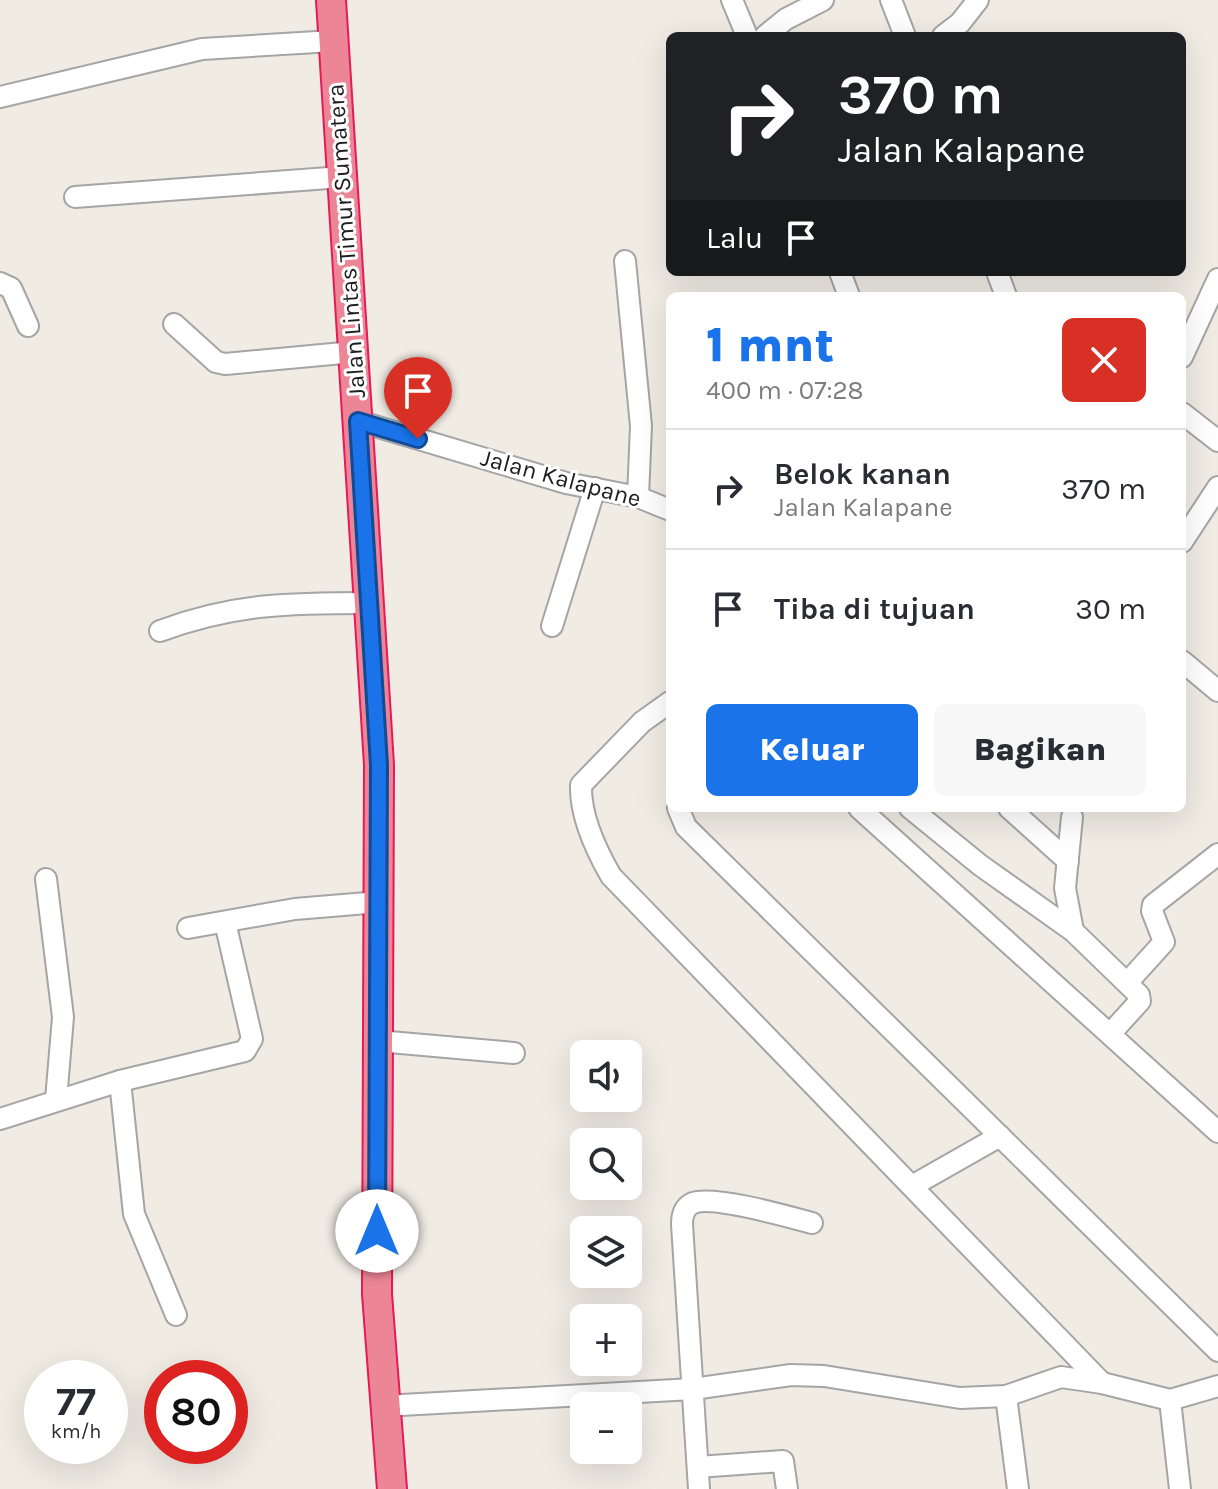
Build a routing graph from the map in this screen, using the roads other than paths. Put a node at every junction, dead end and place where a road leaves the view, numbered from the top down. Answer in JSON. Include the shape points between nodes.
{"nodes":[{"id":1,"x":331,"y":0,"type":"edge"},
{"id":2,"x":732,"y":0,"type":"edge"},
{"id":3,"x":823,"y":0,"type":"edge"},
{"id":4,"x":891,"y":0,"type":"edge"},
{"id":5,"x":978,"y":0,"type":"edge"},
{"id":6,"x":745,"y":32,"type":"edge"},
{"id":7,"x":770,"y":32,"type":"edge"},
{"id":8,"x":903,"y":32,"type":"edge"},
{"id":9,"x":948,"y":32,"type":"edge"},
{"id":10,"x":333,"y":41,"type":"junction"},
{"id":11,"x":0,"y":97,"type":"edge"},
{"id":12,"x":342,"y":177,"type":"junction"},
{"id":13,"x":75,"y":197,"type":"dead end"},
{"id":14,"x":625,"y":261,"type":"dead end"},
{"id":15,"x":1218,"y":279,"type":"edge"},
{"id":16,"x":0,"y":283,"type":"edge"},
{"id":17,"x":174,"y":324,"type":"dead end"},
{"id":18,"x":28,"y":326,"type":"dead end"},
{"id":19,"x":1186,"y":348,"type":"edge"},
{"id":20,"x":354,"y":352,"type":"junction"},
{"id":21,"x":1186,"y":416,"type":"edge"},
{"id":22,"x":358,"y":421,"type":"junction"},
{"id":23,"x":1218,"y":441,"type":"edge"},
{"id":24,"x":1218,"y":487,"type":"edge"},
{"id":25,"x":595,"y":488,"type":"junction"},
{"id":26,"x":638,"y":497,"type":"junction"},
{"id":27,"x":666,"y":508,"type":"edge"},
{"id":28,"x":1186,"y":536,"type":"edge"},
{"id":29,"x":370,"y":603,"type":"junction"},
{"id":30,"x":552,"y":626,"type":"dead end"},
{"id":31,"x":160,"y":631,"type":"dead end"},
{"id":32,"x":1186,"y":664,"type":"edge"},
{"id":33,"x":1218,"y":691,"type":"edge"},
{"id":34,"x":666,"y":705,"type":"edge"},
{"id":35,"x":680,"y":812,"type":"edge"},
{"id":36,"x":863,"y":812,"type":"edge"},
{"id":37,"x":915,"y":812,"type":"edge"},
{"id":38,"x":1013,"y":812,"type":"edge"},
{"id":39,"x":1072,"y":817,"type":"dead end"},
{"id":40,"x":1218,"y":854,"type":"edge"},
{"id":41,"x":1068,"y":861,"type":"junction"},
{"id":42,"x":46,"y":879,"type":"dead end"},
{"id":43,"x":379,"y":902,"type":"junction"},
{"id":44,"x":225,"y":922,"type":"junction"},
{"id":45,"x":188,"y":928,"type":"dead end"},
{"id":46,"x":1073,"y":931,"type":"junction"},
{"id":47,"x":1127,"y":983,"type":"junction"},
{"id":48,"x":1110,"y":1034,"type":"junction"},
{"id":49,"x":378,"y":1041,"type":"junction"},
{"id":50,"x":514,"y":1053,"type":"dead end"},
{"id":51,"x":120,"y":1081,"type":"junction"},
{"id":52,"x":56,"y":1100,"type":"junction"},
{"id":53,"x":0,"y":1119,"type":"edge"},
{"id":54,"x":1218,"y":1132,"type":"edge"},
{"id":55,"x":1000,"y":1136,"type":"junction"},
{"id":56,"x":912,"y":1186,"type":"junction"},
{"id":57,"x":812,"y":1223,"type":"dead end"},
{"id":58,"x":176,"y":1315,"type":"dead end"},
{"id":59,"x":1218,"y":1351,"type":"edge"},
{"id":60,"x":1102,"y":1383,"type":"junction"},
{"id":61,"x":1218,"y":1386,"type":"edge"},
{"id":62,"x":693,"y":1389,"type":"junction"},
{"id":63,"x":1006,"y":1396,"type":"junction"},
{"id":64,"x":1170,"y":1400,"type":"junction"},
{"id":65,"x":383,"y":1406,"type":"junction"},
{"id":66,"x":698,"y":1467,"type":"junction"},
{"id":67,"x":392,"y":1489,"type":"edge"},
{"id":68,"x":699,"y":1489,"type":"edge"},
{"id":69,"x":787,"y":1489,"type":"edge"},
{"id":70,"x":1018,"y":1489,"type":"edge"},
{"id":71,"x":1180,"y":1489,"type":"edge"}],
"edges":[{"from":1,"to":10,"type":"highway","name":"Jalan Lintas Timur Sumatera"},
{"from":2,"to":6,"type":"street"},
{"from":3,"to":7,"type":"street"},
{"from":4,"to":8,"type":"street"},
{"from":5,"to":9,"type":"street"},
{"from":10,"to":11,"type":"street","via":[[202,49]]},
{"from":10,"to":12,"type":"highway","name":"Jalan Lintas Timur Sumatera"},
{"from":12,"to":13,"type":"street"},
{"from":12,"to":20,"type":"highway","name":"Jalan Lintas Timur Sumatera"},
{"from":14,"to":26,"type":"street","via":[[641,426]]},
{"from":15,"to":19,"type":"street"},
{"from":16,"to":18,"type":"street","via":[[11,288]]},
{"from":17,"to":20,"type":"street","via":[[219,363]]},
{"from":20,"to":22,"type":"highway","name":"Jalan Lintas Timur Sumatera"},
{"from":21,"to":23,"type":"street"},
{"from":22,"to":25,"type":"street","name":"Jalan Kalapane"},
{"from":22,"to":29,"type":"highway","name":"Jalan Lintas Timur Sumatera"},
{"from":24,"to":28,"type":"street"},
{"from":25,"to":26,"type":"street","name":"Jalan Kalapane"},
{"from":25,"to":30,"type":"street"},
{"from":26,"to":27,"type":"street","name":"Jalan Kalapane"},
{"from":29,"to":31,"type":"street","via":[[277,602]]},
{"from":29,"to":43,"type":"highway","name":"Jalan Lintas Timur Sumatera","via":[[379,765]]},
{"from":32,"to":33,"type":"street"},
{"from":34,"to":56,"type":"street","via":[[581,785],[599,855],[611,876]]},
{"from":35,"to":55,"type":"street","via":[[686,827]]},
{"from":36,"to":48,"type":"street"},
{"from":37,"to":46,"type":"street"},
{"from":38,"to":41,"type":"street"},
{"from":39,"to":41,"type":"street"},
{"from":40,"to":47,"type":"street","via":[[1153,905],[1164,942]]},
{"from":41,"to":46,"type":"street","via":[[1065,888]]},
{"from":42,"to":52,"type":"street","via":[[63,1017]]},
{"from":43,"to":44,"type":"street"},
{"from":43,"to":49,"type":"highway","name":"Jalan Lintas Timur Sumatera"},
{"from":44,"to":45,"type":"street"},
{"from":44,"to":51,"type":"street","via":[[252,1039],[245,1051]]},
{"from":46,"to":47,"type":"street"},
{"from":47,"to":48,"type":"street","via":[[1141,998]]},
{"from":48,"to":54,"type":"street"},
{"from":49,"to":50,"type":"street"},
{"from":49,"to":65,"type":"highway","name":"Jalan Lintas Timur Sumatera","via":[[377,1294]]},
{"from":51,"to":52,"type":"street"},
{"from":51,"to":58,"type":"street","via":[[134,1214]]},
{"from":52,"to":53,"type":"street"},
{"from":55,"to":56,"type":"street"},
{"from":55,"to":59,"type":"street"},
{"from":56,"to":60,"type":"street"},
{"from":57,"to":62,"type":"street","via":[[765,1210],[706,1203],[692,1203],[684,1211]]},
{"from":60,"to":63,"type":"street","via":[[1047,1379]]},
{"from":60,"to":64,"type":"street"},
{"from":61,"to":64,"type":"street"},
{"from":62,"to":63,"type":"street","via":[[807,1375],[960,1398]]},
{"from":62,"to":65,"type":"street"},
{"from":62,"to":66,"type":"street"},
{"from":63,"to":70,"type":"street"},
{"from":64,"to":71,"type":"street"},
{"from":65,"to":67,"type":"highway","name":"Jalan Lintas Timur Sumatera"},
{"from":66,"to":68,"type":"street"},
{"from":66,"to":69,"type":"street","via":[[783,1461]]}]}
